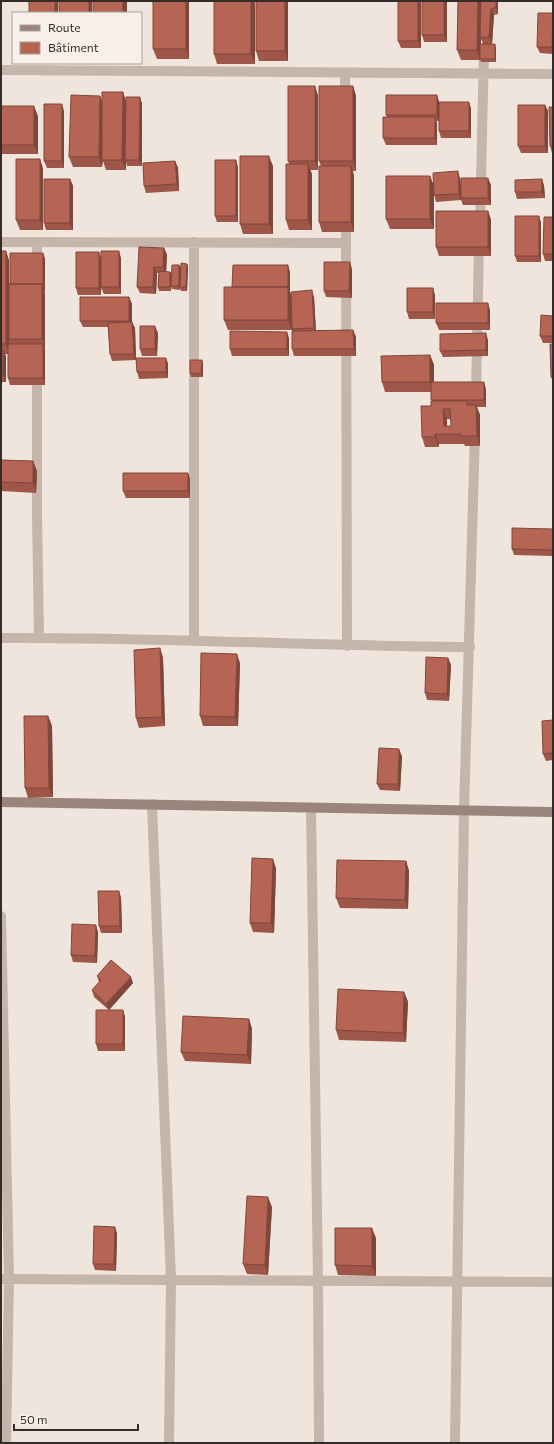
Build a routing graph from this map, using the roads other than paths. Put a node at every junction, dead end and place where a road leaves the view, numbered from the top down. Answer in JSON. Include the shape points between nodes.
{"nodes":[{"id":1,"x":484,"y":37,"type":"edge"},
{"id":2,"x":1,"y":70,"type":"edge"},
{"id":3,"x":345,"y":73,"type":"junction"},
{"id":4,"x":483,"y":73,"type":"junction"},
{"id":5,"x":553,"y":74,"type":"edge"},
{"id":6,"x":345,"y":111,"type":"edge"},
{"id":7,"x":346,"y":212,"type":"edge"},
{"id":8,"x":1,"y":242,"type":"edge"},
{"id":9,"x":37,"y":242,"type":"junction"},
{"id":10,"x":194,"y":242,"type":"junction"},
{"id":11,"x":346,"y":243,"type":"junction"},
{"id":12,"x":37,"y":273,"type":"edge"},
{"id":13,"x":37,"y":359,"type":"edge"},
{"id":14,"x":475,"y":407,"type":"edge"},
{"id":15,"x":475,"y":422,"type":"edge"},
{"id":16,"x":1,"y":638,"type":"edge"},
{"id":17,"x":39,"y":638,"type":"junction"},
{"id":18,"x":194,"y":641,"type":"junction"},
{"id":19,"x":347,"y":646,"type":"junction"},
{"id":20,"x":470,"y":648,"type":"junction"},
{"id":21,"x":1,"y":802,"type":"edge"},
{"id":22,"x":152,"y":804,"type":"junction"},
{"id":23,"x":310,"y":808,"type":"junction"},
{"id":24,"x":464,"y":811,"type":"junction"},
{"id":25,"x":553,"y":812,"type":"edge"},
{"id":26,"x":1,"y":916,"type":"edge"},
{"id":27,"x":5,"y":1279,"type":"edge"},
{"id":28,"x":171,"y":1280,"type":"junction"},
{"id":29,"x":318,"y":1282,"type":"junction"},
{"id":30,"x":553,"y":1282,"type":"edge"},
{"id":31,"x":457,"y":1283,"type":"junction"},
{"id":32,"x":3,"y":1432,"type":"edge"},
{"id":33,"x":6,"y":1443,"type":"edge"},
{"id":34,"x":170,"y":1443,"type":"edge"},
{"id":35,"x":319,"y":1443,"type":"edge"},
{"id":36,"x":455,"y":1443,"type":"edge"}],
"edges":[{"from":1,"to":4,"type":"street"},
{"from":2,"to":3,"type":"street"},
{"from":3,"to":4,"type":"street"},
{"from":3,"to":6,"type":"street"},
{"from":4,"to":5,"type":"street"},
{"from":4,"to":14,"type":"street"},
{"from":7,"to":11,"type":"street"},
{"from":8,"to":9,"type":"street"},
{"from":9,"to":10,"type":"street"},
{"from":9,"to":12,"type":"street"},
{"from":10,"to":11,"type":"street"},
{"from":10,"to":18,"type":"street"},
{"from":11,"to":19,"type":"street"},
{"from":13,"to":17,"type":"street"},
{"from":15,"to":20,"type":"street"},
{"from":16,"to":17,"type":"street"},
{"from":17,"to":18,"type":"street"},
{"from":18,"to":19,"type":"street"},
{"from":19,"to":20,"type":"street"},
{"from":20,"to":24,"type":"street"},
{"from":21,"to":22,"type":"street"},
{"from":22,"to":23,"type":"street"},
{"from":22,"to":28,"type":"street"},
{"from":23,"to":24,"type":"street"},
{"from":23,"to":29,"type":"street"},
{"from":24,"to":25,"type":"street"},
{"from":24,"to":31,"type":"street"},
{"from":26,"to":27,"type":"street"},
{"from":27,"to":28,"type":"street"},
{"from":27,"to":32,"type":"street"},
{"from":28,"to":29,"type":"street"},
{"from":28,"to":34,"type":"street"},
{"from":29,"to":31,"type":"street"},
{"from":29,"to":35,"type":"street"},
{"from":30,"to":31,"type":"street"},
{"from":31,"to":36,"type":"street"},
{"from":32,"to":33,"type":"street"}]}
